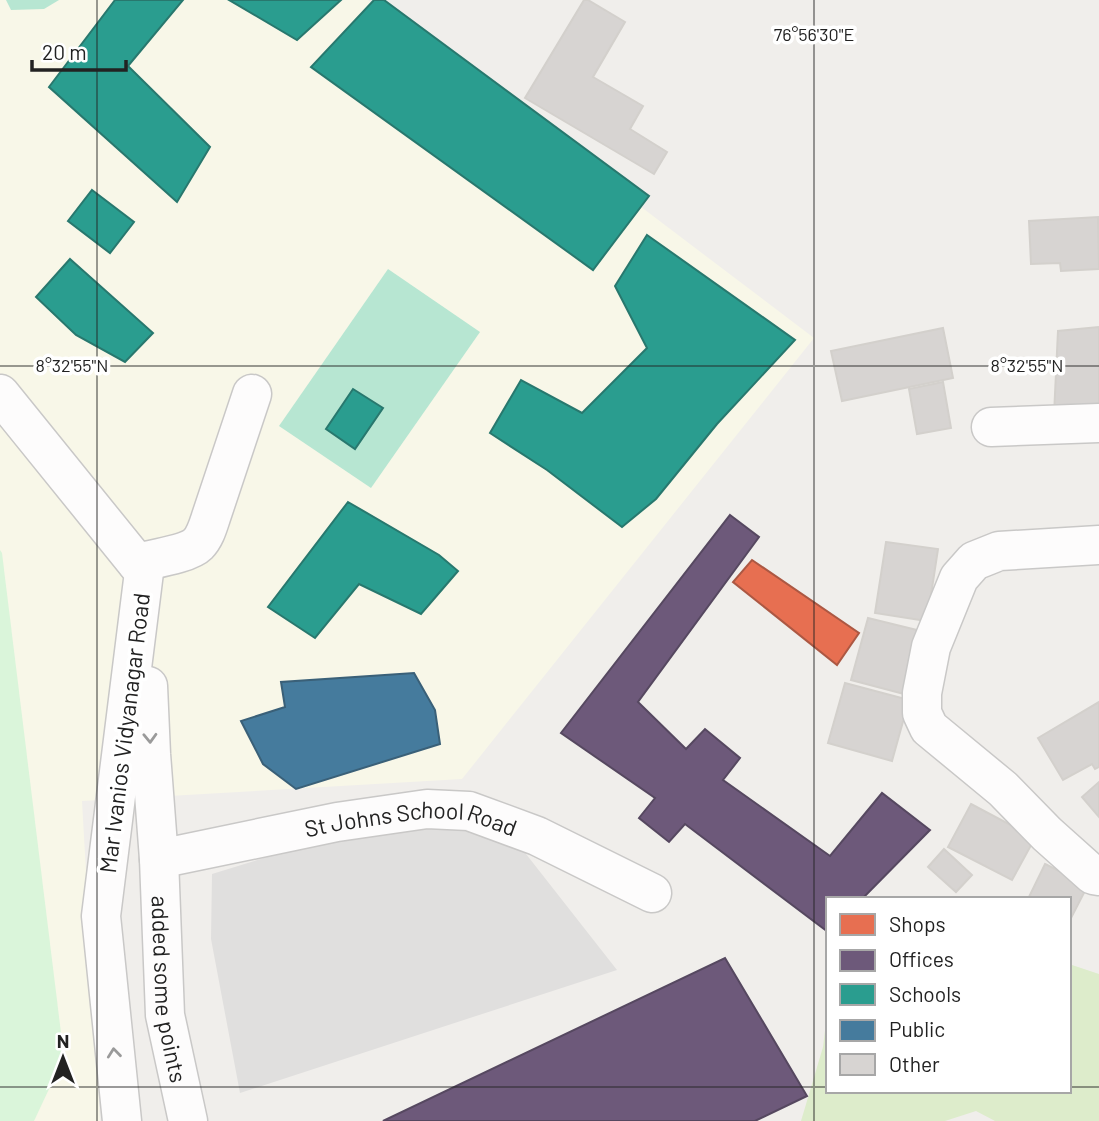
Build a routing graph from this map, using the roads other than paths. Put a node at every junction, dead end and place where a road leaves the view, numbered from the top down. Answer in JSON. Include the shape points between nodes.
{"nodes":[{"id":1,"x":0,"y":394,"type":"edge"},
{"id":2,"x":252,"y":394,"type":"dead end"},
{"id":3,"x":1099,"y":423,"type":"edge"},
{"id":4,"x":991,"y":427,"type":"dead end"},
{"id":5,"x":1099,"y":545,"type":"edge"},
{"id":6,"x":140,"y":568,"type":"junction"},
{"id":7,"x":159,"y":859,"type":"junction"},
{"id":8,"x":1099,"y":876,"type":"edge"},
{"id":9,"x":652,"y":893,"type":"dead end"},
{"id":10,"x":188,"y":1120,"type":"edge"},
{"id":11,"x":122,"y":1121,"type":"edge"}],
"edges":[{"from":1,"to":6,"type":"street","name":"Mar Ivanios Vidyanagar Road"},
{"from":2,"to":6,"type":"street","via":[[203,537],[186,551]]},
{"from":3,"to":4,"type":"street"},
{"from":5,"to":8,"type":"street","via":[[999,551],[974,561],[959,579],[932,647],[922,713],[929,728]]},
{"from":6,"to":7,"type":"street","name":"added some points","one_way":true},
{"from":11,"to":6,"type":"street","name":"Mar Ivanios Vidyanagar Road","one_way":true,"via":[[101,916]]},
{"from":7,"to":9,"type":"street","name":"St Johns School Road","via":[[337,822],[427,809],[469,811],[537,836]]},
{"from":7,"to":10,"type":"street","name":"added some points","via":[[165,1015]]}]}
